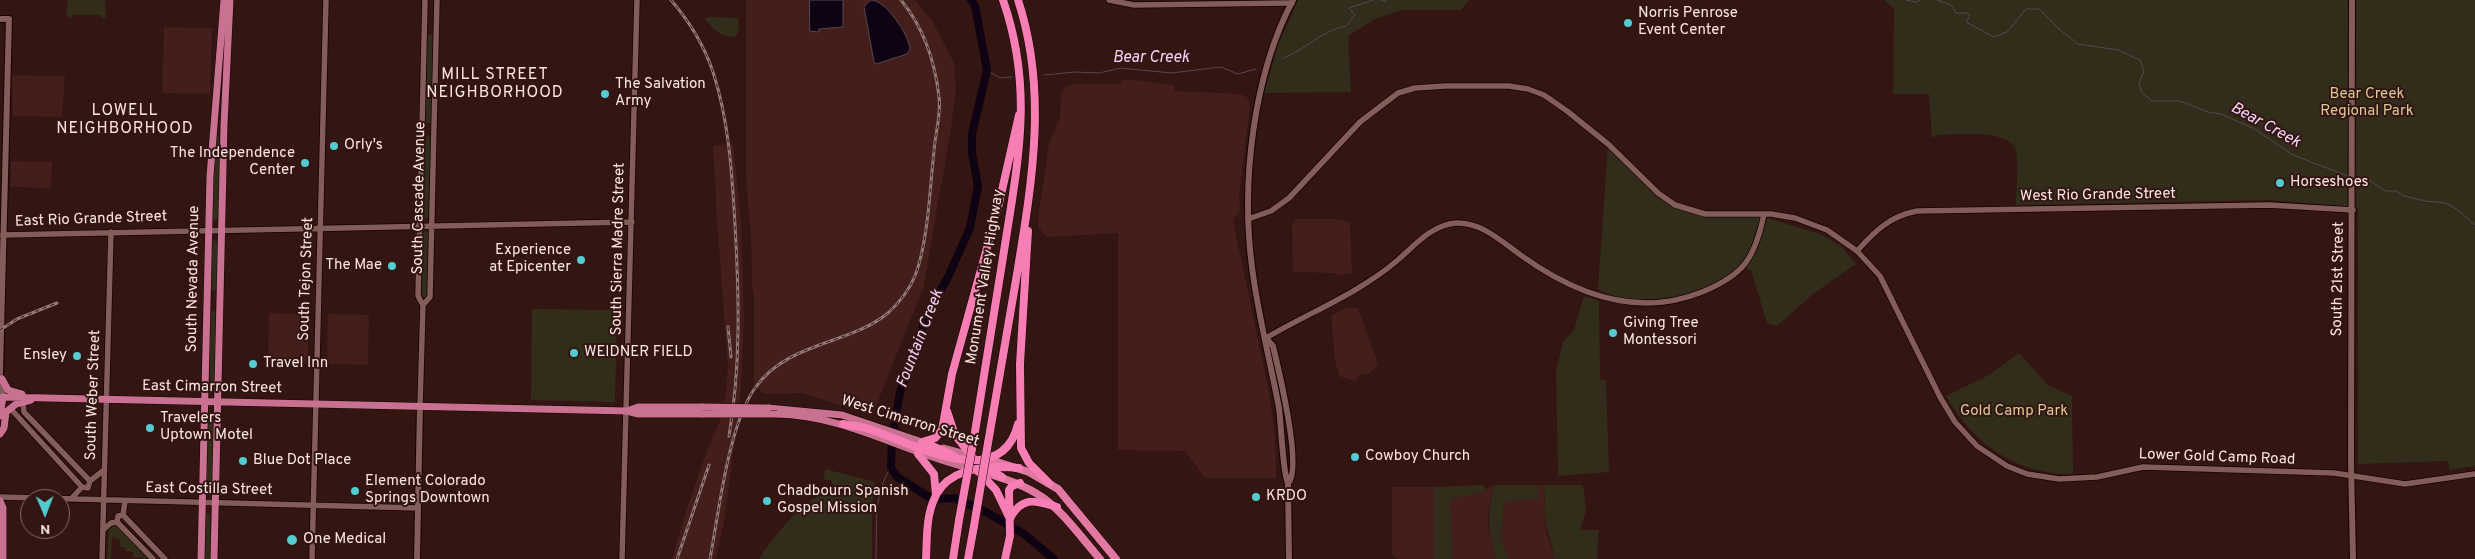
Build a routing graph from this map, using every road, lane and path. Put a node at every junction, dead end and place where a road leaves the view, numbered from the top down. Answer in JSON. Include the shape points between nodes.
{"nodes":[{"id":1,"x":224,"y":0,"type":"edge"},
{"id":2,"x":230,"y":0,"type":"edge"},
{"id":3,"x":326,"y":0,"type":"edge"},
{"id":4,"x":425,"y":0,"type":"edge"},
{"id":5,"x":437,"y":0,"type":"edge"},
{"id":6,"x":637,"y":0,"type":"edge"},
{"id":7,"x":1003,"y":0,"type":"edge"},
{"id":8,"x":1018,"y":0,"type":"edge"},
{"id":9,"x":1110,"y":0,"type":"edge"},
{"id":10,"x":2352,"y":0,"type":"edge"},
{"id":11,"x":1292,"y":2,"type":"edge"},
{"id":12,"x":0,"y":19,"type":"edge"},
{"id":13,"x":1022,"y":100,"type":"junction"},
{"id":14,"x":1030,"y":197,"type":"junction"},
{"id":15,"x":2353,"y":210,"type":"junction"},
{"id":16,"x":1764,"y":214,"type":"junction"},
{"id":17,"x":1248,"y":219,"type":"junction"},
{"id":18,"x":632,"y":222,"type":"junction"},
{"id":19,"x":420,"y":225,"type":"junction"},
{"id":20,"x":432,"y":225,"type":"junction"},
{"id":21,"x":321,"y":228,"type":"junction"},
{"id":22,"x":209,"y":230,"type":"junction"},
{"id":23,"x":221,"y":230,"type":"junction"},
{"id":24,"x":111,"y":232,"type":"junction"},
{"id":25,"x":3,"y":235,"type":"junction"},
{"id":26,"x":1857,"y":251,"type":"junction"},
{"id":27,"x":424,"y":305,"type":"junction"},
{"id":28,"x":1266,"y":338,"type":"junction"},
{"id":29,"x":1,"y":375,"type":"edge"},
{"id":30,"x":36,"y":398,"type":"junction"},
{"id":31,"x":1,"y":400,"type":"edge"},
{"id":32,"x":106,"y":400,"type":"junction"},
{"id":33,"x":205,"y":402,"type":"junction"},
{"id":34,"x":218,"y":402,"type":"junction"},
{"id":35,"x":23,"y":403,"type":"junction"},
{"id":36,"x":316,"y":404,"type":"junction"},
{"id":37,"x":420,"y":406,"type":"junction"},
{"id":38,"x":10,"y":408,"type":"junction"},
{"id":39,"x":947,"y":409,"type":"junction"},
{"id":40,"x":703,"y":410,"type":"junction"},
{"id":41,"x":627,"y":411,"type":"junction"},
{"id":42,"x":1020,"y":412,"type":"junction"},
{"id":43,"x":0,"y":416,"type":"edge"},
{"id":44,"x":30,"y":418,"type":"junction"},
{"id":45,"x":23,"y":423,"type":"junction"},
{"id":46,"x":843,"y":424,"type":"joint"},
{"id":47,"x":0,"y":434,"type":"edge"},
{"id":48,"x":922,"y":447,"type":"junction"},
{"id":49,"x":976,"y":457,"type":"junction"},
{"id":50,"x":958,"y":459,"type":"junction"},
{"id":51,"x":1019,"y":468,"type":"junction"},
{"id":52,"x":978,"y":469,"type":"junction"},
{"id":53,"x":104,"y":470,"type":"junction"},
{"id":54,"x":2475,"y":474,"type":"edge"},
{"id":55,"x":2352,"y":476,"type":"junction"},
{"id":56,"x":90,"y":481,"type":"junction"},
{"id":57,"x":1020,"y":483,"type":"junction"},
{"id":58,"x":1049,"y":483,"type":"junction"},
{"id":59,"x":939,"y":484,"type":"junction"},
{"id":60,"x":82,"y":487,"type":"junction"},
{"id":61,"x":0,"y":497,"type":"edge"},
{"id":62,"x":71,"y":499,"type":"junction"},
{"id":63,"x":103,"y":500,"type":"junction"},
{"id":64,"x":0,"y":501,"type":"edge"},
{"id":65,"x":125,"y":501,"type":"junction"},
{"id":66,"x":202,"y":503,"type":"junction"},
{"id":67,"x":215,"y":503,"type":"junction"},
{"id":68,"x":314,"y":505,"type":"junction"},
{"id":69,"x":1057,"y":507,"type":"junction"},
{"id":70,"x":418,"y":508,"type":"junction"},
{"id":71,"x":1009,"y":513,"type":"junction"},
{"id":72,"x":123,"y":515,"type":"junction"},
{"id":73,"x":117,"y":522,"type":"junction"},
{"id":74,"x":103,"y":530,"type":"junction"},
{"id":75,"x":3,"y":559,"type":"edge"},
{"id":76,"x":102,"y":559,"type":"edge"},
{"id":77,"x":152,"y":559,"type":"edge"},
{"id":78,"x":165,"y":559,"type":"edge"},
{"id":79,"x":201,"y":559,"type":"edge"},
{"id":80,"x":214,"y":559,"type":"edge"},
{"id":81,"x":312,"y":559,"type":"edge"},
{"id":82,"x":417,"y":559,"type":"edge"},
{"id":83,"x":622,"y":559,"type":"edge"},
{"id":84,"x":926,"y":559,"type":"edge"},
{"id":85,"x":953,"y":559,"type":"edge"},
{"id":86,"x":968,"y":559,"type":"edge"},
{"id":87,"x":1005,"y":559,"type":"edge"},
{"id":88,"x":1100,"y":559,"type":"edge"},
{"id":89,"x":1116,"y":559,"type":"edge"},
{"id":90,"x":1289,"y":559,"type":"edge"},
{"id":91,"x":2353,"y":559,"type":"edge"}],
"edges":[{"from":1,"to":22,"type":"main road","name":"South Nevada Avenue","via":[[210,176]]},
{"from":2,"to":23,"type":"main road","name":"South Nevada Avenue"},
{"from":3,"to":21,"type":"street","name":"South Tejon Street"},
{"from":4,"to":19,"type":"street","name":"South Cascade Avenue"},
{"from":5,"to":20,"type":"street","name":"South Cascade Avenue"},
{"from":6,"to":18,"type":"street","name":"South Sierra Madre Street"},
{"from":7,"to":13,"type":"highway","name":"Monument Valley Highway","via":[[1016,46]]},
{"from":8,"to":14,"type":"highway","name":"Monument Valley Highway","via":[[1034,72],[1035,136]]},
{"from":9,"to":11,"type":"street","via":[[1134,5]]},
{"from":10,"to":15,"type":"main road","name":"South 21st Street"},
{"from":11,"to":17,"type":"main road","via":[[1263,84],[1252,149]]},
{"from":12,"to":25,"type":"main road","via":[[9,19]]},
{"from":13,"to":39,"type":"highway","via":[[998,208],[950,378]]},
{"from":13,"to":85,"type":"highway","name":"Monument Valley Highway","bridge":true,"via":[[1019,152]]},
{"from":14,"to":42,"type":"highway"},
{"from":14,"to":86,"type":"highway","name":"Monument Valley Highway","bridge":true},
{"from":15,"to":26,"type":"street","name":"West Rio Grande Street","via":[[2269,205],[1923,210],[1891,219]]},
{"from":15,"to":55,"type":"main road","name":"South 21st Street","via":[[2350,342]]},
{"from":16,"to":17,"type":"street","name":"Lower Gold Camp Road","via":[[1705,214],[1675,205],[1585,125],[1536,92],[1509,86],[1455,86],[1415,88],[1390,98],[1360,122],[1290,198],[1271,211]]},
{"from":16,"to":26,"type":"street","name":"Lower Gold Camp Road","via":[[1817,225]]},
{"from":16,"to":28,"type":"street","via":[[1753,251],[1738,273],[1724,283],[1690,297],[1657,304],[1624,302],[1581,289],[1552,277],[1483,229],[1462,223],[1448,224],[1429,233],[1370,281]]},
{"from":17,"to":28,"type":"main road","via":[[1254,286]]},
{"from":18,"to":20,"type":"street"},
{"from":18,"to":41,"type":"street","name":"South Sierra Madre Street"},
{"from":19,"to":20,"type":"street"},
{"from":19,"to":21,"type":"street","name":"East Rio Grande Street"},
{"from":19,"to":27,"type":"street","name":"South Cascade Avenue","via":[[418,296]]},
{"from":20,"to":27,"type":"street","name":"South Cascade Avenue","via":[[430,296]]},
{"from":21,"to":23,"type":"street","name":"East Rio Grande Street"},
{"from":21,"to":36,"type":"street","name":"South Tejon Street"},
{"from":22,"to":23,"type":"street","name":"East Rio Grande Street"},
{"from":22,"to":24,"type":"street","name":"East Rio Grande Street"},
{"from":22,"to":33,"type":"main road","name":"South Nevada Avenue"},
{"from":23,"to":34,"type":"main road","name":"South Nevada Avenue"},
{"from":24,"to":25,"type":"street","name":"East Rio Grande Street"},
{"from":24,"to":32,"type":"street","name":"South Weber Street"},
{"from":25,"to":29,"type":"main road"},
{"from":26,"to":55,"type":"street","name":"Lower Gold Camp Road","via":[[1880,276],[1954,422],[1977,446],[2007,466],[2027,474],[2060,479],[2097,477],[2143,467]]},
{"from":27,"to":37,"type":"street","name":"South Cascade Avenue"},
{"from":28,"to":90,"type":"main road","via":[[1288,482]]},
{"from":29,"to":30,"type":"main road","via":[[8,390]]},
{"from":29,"to":31,"type":"main road"},
{"from":30,"to":31,"type":"main road","name":"East Cimarron Street"},
{"from":30,"to":32,"type":"main road","name":"East Cimarron Street"},
{"from":30,"to":35,"type":"main road"},
{"from":31,"to":43,"type":"main road"},
{"from":32,"to":33,"type":"main road","name":"East Cimarron Street"},
{"from":32,"to":53,"type":"street","name":"South Weber Street"},
{"from":33,"to":34,"type":"main road","name":"East Cimarron Street"},
{"from":33,"to":66,"type":"main road","name":"South Nevada Avenue"},
{"from":34,"to":36,"type":"main road","name":"East Cimarron Street"},
{"from":34,"to":67,"type":"main road","name":"South Nevada Avenue"},
{"from":35,"to":38,"type":"main road"},
{"from":35,"to":44,"type":"street","via":[[24,412]]},
{"from":36,"to":37,"type":"main road","name":"East Cimarron Street"},
{"from":36,"to":68,"type":"street","name":"South Tejon Street"},
{"from":37,"to":41,"type":"main road","name":"West Cimarron Street"},
{"from":37,"to":70,"type":"main road","name":"South Cascade Avenue"},
{"from":38,"to":45,"type":"street"},
{"from":38,"to":47,"type":"main road"},
{"from":39,"to":48,"type":"highway","via":[[939,435]]},
{"from":39,"to":49,"type":"highway","via":[[952,430]]},
{"from":40,"to":41,"type":"main road","name":"West Cimarron Street","via":[[638,414]]},
{"from":40,"to":46,"type":"main road","name":"West Cimarron Street","bridge":true,"via":[[804,416]]},
{"from":40,"to":48,"type":"main road","name":"West Cimarron Street","bridge":true,"via":[[768,408],[821,411],[853,417]]},
{"from":41,"to":83,"type":"street","name":"South Sierra Madre Street"},
{"from":42,"to":49,"type":"highway","via":[[1016,432],[1009,445],[997,454]]},
{"from":42,"to":58,"type":"highway","via":[[1023,454]]},
{"from":44,"to":45,"type":"street","via":[[24,418]]},
{"from":44,"to":56,"type":"street"},
{"from":45,"to":60,"type":"street"},
{"from":46,"to":48,"type":"highway"},
{"from":48,"to":49,"type":"main road","name":"West Cimarron Street"},
{"from":48,"to":50,"type":"highway"},
{"from":48,"to":52,"type":"main road","name":"West Cimarron Street"},
{"from":48,"to":59,"type":"highway"},
{"from":49,"to":50,"type":"highway"},
{"from":49,"to":51,"type":"highway","name":"West Cimarron Street"},
{"from":49,"to":52,"type":"highway"},
{"from":50,"to":52,"type":"highway"},
{"from":51,"to":52,"type":"highway"},
{"from":51,"to":58,"type":"highway","name":"West Cimarron Street"},
{"from":52,"to":57,"type":"highway","name":"West Cimarron Street"},
{"from":52,"to":59,"type":"highway"},
{"from":52,"to":71,"type":"highway","via":[[996,490]]},
{"from":53,"to":56,"type":"street"},
{"from":53,"to":63,"type":"street","name":"South Weber Street"},
{"from":54,"to":55,"type":"street","name":"Lower Gold Camp Road","via":[[2405,484]]},
{"from":55,"to":91,"type":"main road","name":"South 21st Street"},
{"from":56,"to":60,"type":"street","via":[[88,488]]},
{"from":57,"to":69,"type":"highway","name":"West Cimarron Street"},
{"from":57,"to":71,"type":"highway","via":[[1010,490]]},
{"from":58,"to":89,"type":"highway","name":"West Cimarron Street","via":[[1067,498]]},
{"from":59,"to":84,"type":"highway","via":[[930,513]]},
{"from":60,"to":62,"type":"street"},
{"from":61,"to":62,"type":"street","name":"East Costilla Street"},
{"from":62,"to":63,"type":"street","name":"East Costilla Street"},
{"from":63,"to":65,"type":"street","name":"East Costilla Street"},
{"from":63,"to":74,"type":"street","name":"South Weber Street"},
{"from":64,"to":75,"type":"main road","via":[[3,508]]},
{"from":65,"to":66,"type":"street","name":"East Costilla Street"},
{"from":65,"to":72,"type":"street"},
{"from":66,"to":67,"type":"street","name":"East Costilla Street"},
{"from":66,"to":79,"type":"main road","name":"South Nevada Avenue"},
{"from":67,"to":68,"type":"street","name":"East Costilla Street"},
{"from":67,"to":80,"type":"main road","name":"South Nevada Avenue"},
{"from":68,"to":70,"type":"street","name":"East Costilla Street"},
{"from":68,"to":81,"type":"street","name":"South Tejon Street"},
{"from":69,"to":71,"type":"highway","via":[[1027,501]]},
{"from":69,"to":88,"type":"highway","name":"West Cimarron Street"},
{"from":70,"to":82,"type":"main road","name":"South Cascade Avenue"},
{"from":71,"to":87,"type":"highway","via":[[1010,542]]},
{"from":72,"to":73,"type":"street","via":[[118,516]]},
{"from":72,"to":78,"type":"street"},
{"from":73,"to":74,"type":"street"},
{"from":73,"to":77,"type":"street"},
{"from":74,"to":76,"type":"street","name":"South Weber Street"}]}
